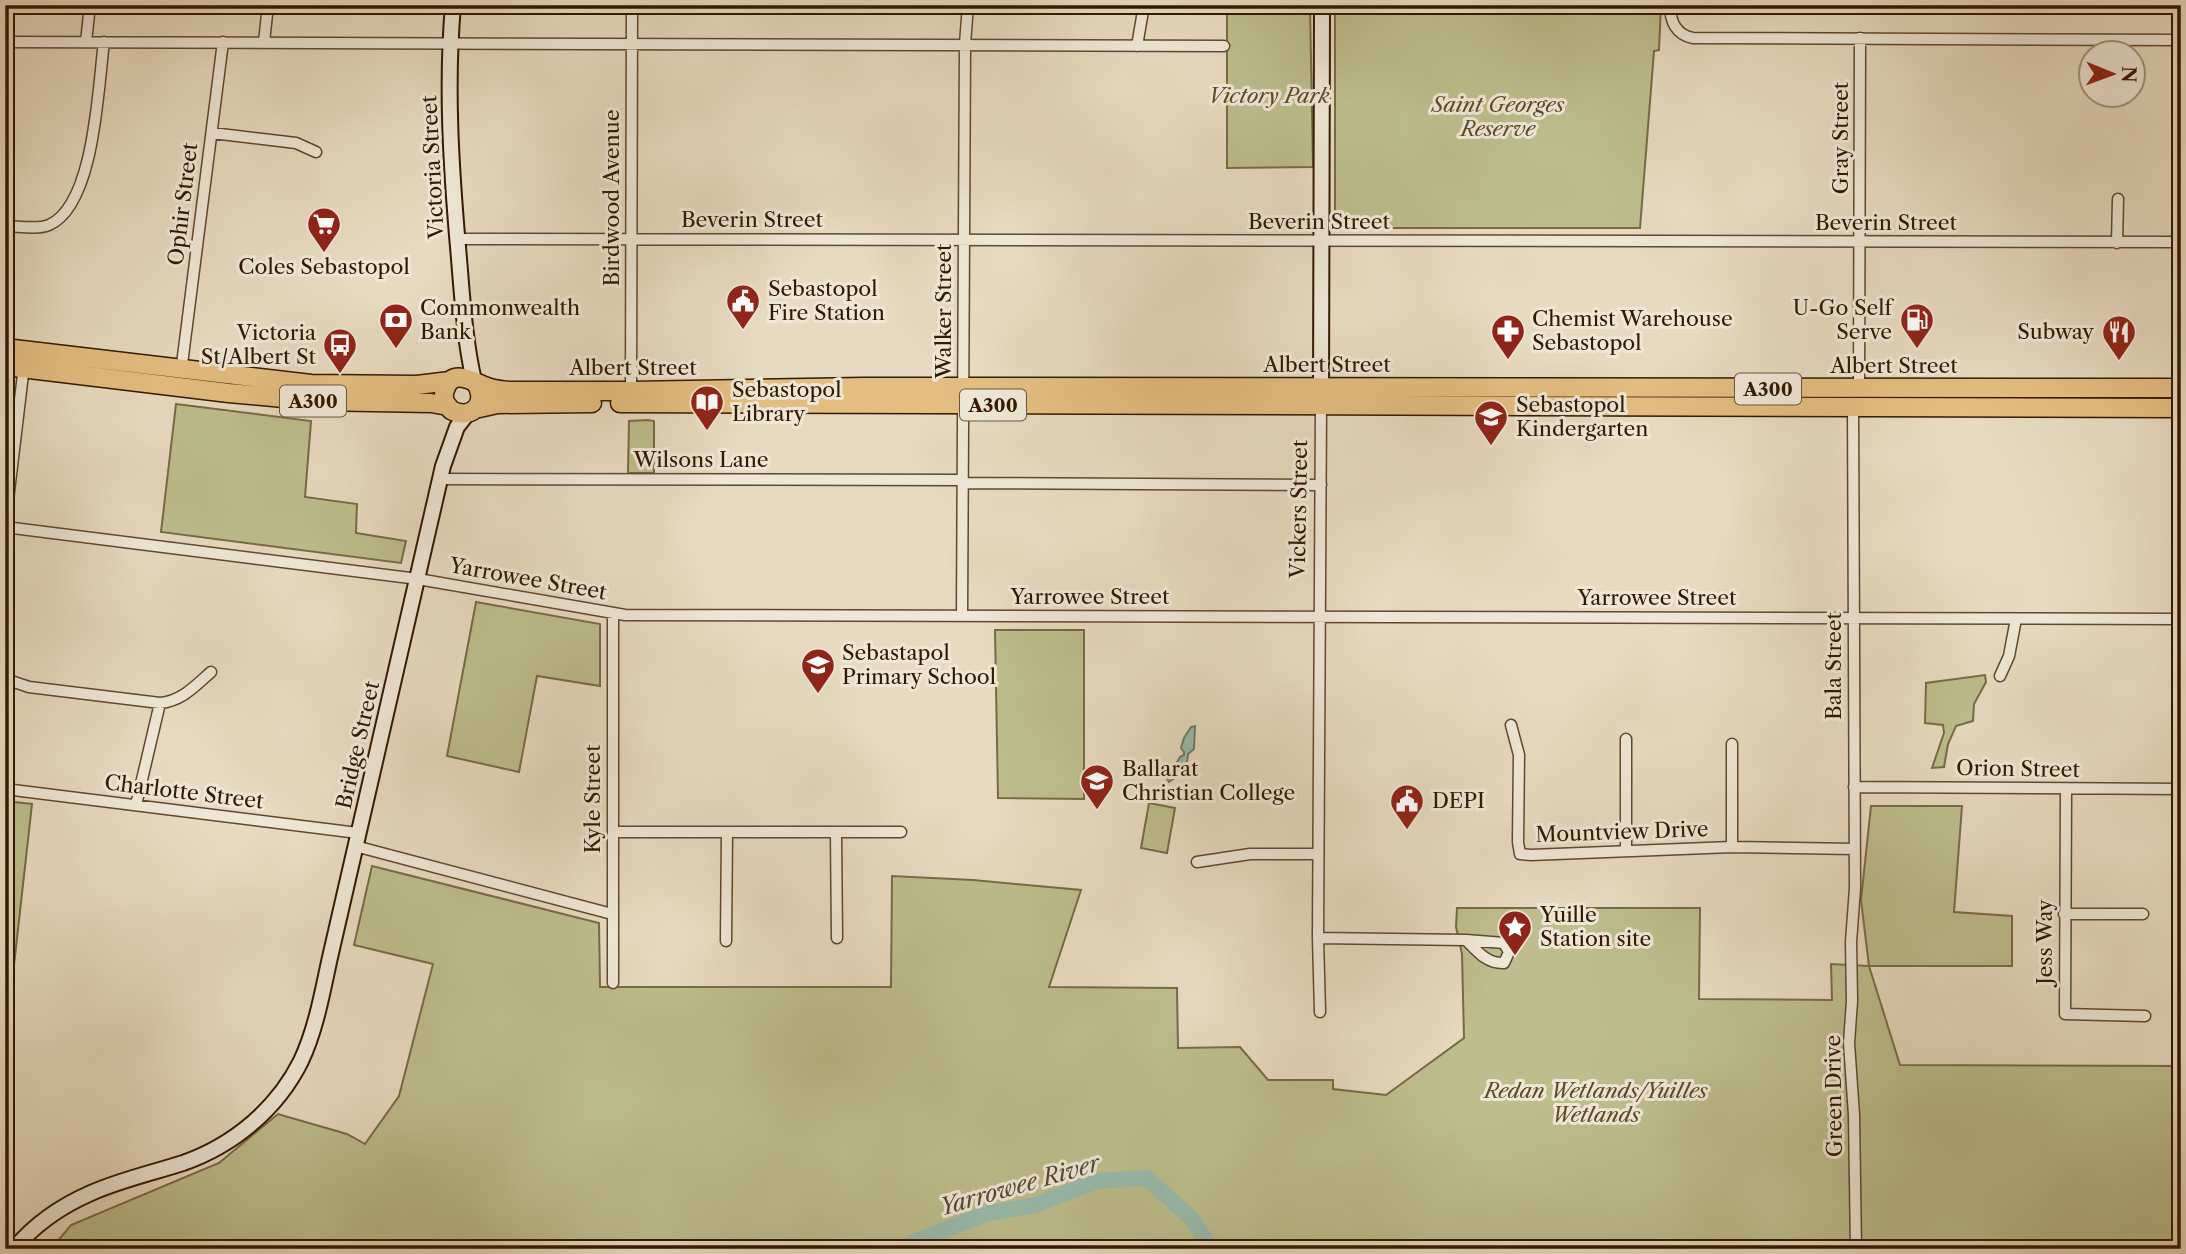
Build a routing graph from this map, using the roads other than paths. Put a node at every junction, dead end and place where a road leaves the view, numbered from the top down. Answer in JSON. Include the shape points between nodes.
{"nodes":[{"id":1,"x":90,"y":5,"type":"edge"},
{"id":2,"x":268,"y":5,"type":"edge"},
{"id":3,"x":453,"y":5,"type":"edge"},
{"id":4,"x":632,"y":5,"type":"edge"},
{"id":5,"x":968,"y":5,"type":"edge"},
{"id":6,"x":1144,"y":5,"type":"edge"},
{"id":7,"x":1322,"y":5,"type":"edge"},
{"id":8,"x":1670,"y":5,"type":"edge"},
{"id":9,"x":1676,"y":5,"type":"edge"},
{"id":10,"x":1684,"y":32,"type":"junction"},
{"id":11,"x":1860,"y":38,"type":"junction"},
{"id":12,"x":2181,"y":40,"type":"edge"},
{"id":13,"x":5,"y":42,"type":"edge"},
{"id":14,"x":86,"y":42,"type":"junction"},
{"id":15,"x":104,"y":42,"type":"junction"},
{"id":16,"x":223,"y":42,"type":"junction"},
{"id":17,"x":264,"y":42,"type":"junction"},
{"id":18,"x":450,"y":43,"type":"junction"},
{"id":19,"x":632,"y":43,"type":"junction"},
{"id":20,"x":965,"y":44,"type":"junction"},
{"id":21,"x":1137,"y":46,"type":"junction"},
{"id":22,"x":1224,"y":46,"type":"dead end"},
{"id":23,"x":212,"y":133,"type":"junction"},
{"id":24,"x":316,"y":152,"type":"dead end"},
{"id":25,"x":2118,"y":199,"type":"dead end"},
{"id":26,"x":5,"y":226,"type":"edge"},
{"id":27,"x":457,"y":239,"type":"junction"},
{"id":28,"x":631,"y":239,"type":"junction"},
{"id":29,"x":963,"y":240,"type":"junction"},
{"id":30,"x":1322,"y":241,"type":"junction"},
{"id":31,"x":1860,"y":242,"type":"junction"},
{"id":32,"x":2181,"y":242,"type":"edge"},
{"id":33,"x":2117,"y":243,"type":"junction"},
{"id":34,"x":464,"y":326,"type":"junction"},
{"id":35,"x":5,"y":348,"type":"edge"},
{"id":36,"x":25,"y":359,"type":"junction"},
{"id":37,"x":5,"y":366,"type":"edge"},
{"id":38,"x":180,"y":378,"type":"junction"},
{"id":39,"x":452,"y":380,"type":"junction"},
{"id":40,"x":474,"y":381,"type":"junction"},
{"id":41,"x":2181,"y":388,"type":"edge"},
{"id":42,"x":2156,"y":389,"type":"junction"},
{"id":43,"x":631,"y":391,"type":"junction"},
{"id":44,"x":963,"y":396,"type":"junction"},
{"id":45,"x":1321,"y":396,"type":"junction"},
{"id":46,"x":1856,"y":398,"type":"junction"},
{"id":47,"x":447,"y":407,"type":"junction"},
{"id":48,"x":2157,"y":408,"type":"junction"},
{"id":49,"x":2181,"y":408,"type":"edge"},
{"id":50,"x":472,"y":411,"type":"junction"},
{"id":51,"x":442,"y":473,"type":"junction"},
{"id":52,"x":962,"y":482,"type":"junction"},
{"id":53,"x":1321,"y":485,"type":"junction"},
{"id":54,"x":5,"y":526,"type":"edge"},
{"id":55,"x":418,"y":579,"type":"junction"},
{"id":56,"x":613,"y":614,"type":"junction"},
{"id":57,"x":962,"y":616,"type":"junction"},
{"id":58,"x":1318,"y":617,"type":"junction"},
{"id":59,"x":1853,"y":618,"type":"junction"},
{"id":60,"x":2016,"y":619,"type":"junction"},
{"id":61,"x":2181,"y":619,"type":"edge"},
{"id":62,"x":211,"y":673,"type":"dead end"},
{"id":63,"x":2000,"y":676,"type":"dead end"},
{"id":64,"x":5,"y":679,"type":"edge"},
{"id":65,"x":160,"y":703,"type":"junction"},
{"id":66,"x":1511,"y":725,"type":"dead end"},
{"id":67,"x":1626,"y":739,"type":"dead end"},
{"id":68,"x":1732,"y":744,"type":"dead end"},
{"id":69,"x":1854,"y":787,"type":"junction"},
{"id":70,"x":5,"y":789,"type":"edge"},
{"id":71,"x":2066,"y":789,"type":"junction"},
{"id":72,"x":2181,"y":789,"type":"edge"},
{"id":73,"x":136,"y":805,"type":"junction"},
{"id":74,"x":613,"y":832,"type":"junction"},
{"id":75,"x":901,"y":832,"type":"dead end"},
{"id":76,"x":727,"y":833,"type":"junction"},
{"id":77,"x":836,"y":833,"type":"junction"},
{"id":78,"x":357,"y":840,"type":"junction"},
{"id":79,"x":1732,"y":847,"type":"junction"},
{"id":80,"x":1854,"y":849,"type":"junction"},
{"id":81,"x":1626,"y":851,"type":"junction"},
{"id":82,"x":1318,"y":854,"type":"junction"},
{"id":83,"x":1197,"y":862,"type":"dead end"},
{"id":84,"x":612,"y":914,"type":"junction"},
{"id":85,"x":2064,"y":914,"type":"junction"},
{"id":86,"x":2143,"y":914,"type":"dead end"},
{"id":87,"x":837,"y":938,"type":"dead end"},
{"id":88,"x":1318,"y":938,"type":"junction"},
{"id":89,"x":1466,"y":940,"type":"dead end"},
{"id":90,"x":726,"y":941,"type":"dead end"},
{"id":91,"x":1852,"y":942,"type":"joint"},
{"id":92,"x":613,"y":983,"type":"dead end"},
{"id":93,"x":1320,"y":1012,"type":"dead end"},
{"id":94,"x":2145,"y":1016,"type":"dead end"},
{"id":95,"x":14,"y":1249,"type":"edge"},
{"id":96,"x":1856,"y":1249,"type":"edge"}],
"edges":[{"from":1,"to":14,"type":"street"},
{"from":2,"to":17,"type":"street"},
{"from":3,"to":18,"type":"main road","name":"Victoria Street"},
{"from":4,"to":19,"type":"street","name":"Birdwood Avenue"},
{"from":5,"to":20,"type":"street","name":"Walker Street"},
{"from":6,"to":21,"type":"street"},
{"from":7,"to":30,"type":"main road","name":"Vickers Street"},
{"from":8,"to":10,"type":"street","via":[[1672,21]]},
{"from":9,"to":10,"type":"street"},
{"from":10,"to":11,"type":"street","via":[[1715,38]]},
{"from":11,"to":12,"type":"street"},
{"from":11,"to":31,"type":"street","name":"Gray Street"},
{"from":13,"to":14,"type":"street"},
{"from":14,"to":15,"type":"street"},
{"from":15,"to":16,"type":"street"},
{"from":15,"to":26,"type":"street","via":[[89,159],[76,193],[50,224]]},
{"from":16,"to":17,"type":"street"},
{"from":16,"to":23,"type":"street","name":"Ophir Street"},
{"from":17,"to":18,"type":"street"},
{"from":18,"to":19,"type":"street"},
{"from":18,"to":27,"type":"main road","name":"Victoria Street","via":[[449,144]]},
{"from":19,"to":20,"type":"street"},
{"from":19,"to":28,"type":"street","name":"Birdwood Avenue"},
{"from":20,"to":21,"type":"street"},
{"from":20,"to":29,"type":"street","name":"Walker Street"},
{"from":21,"to":22,"type":"street"},
{"from":23,"to":24,"type":"street","via":[[296,143]]},
{"from":23,"to":38,"type":"street","name":"Ophir Street"},
{"from":25,"to":33,"type":"street"},
{"from":27,"to":28,"type":"street","name":"Beverin Street"},
{"from":27,"to":34,"type":"main road","name":"Victoria Street"},
{"from":28,"to":29,"type":"street","name":"Beverin Street"},
{"from":28,"to":43,"type":"street","name":"Birdwood Avenue"},
{"from":29,"to":30,"type":"street","name":"Beverin Street"},
{"from":29,"to":44,"type":"street","name":"Walker Street"},
{"from":30,"to":31,"type":"street","name":"Beverin Street"},
{"from":30,"to":45,"type":"main road","name":"Vickers Street"},
{"from":31,"to":33,"type":"street","name":"Beverin Street"},
{"from":31,"to":46,"type":"street","name":"Gray Street"},
{"from":32,"to":33,"type":"street","name":"Beverin Street"},
{"from":34,"to":39,"type":"main road","name":"Victoria Street","via":[[460,367]]},
{"from":34,"to":40,"type":"main road","name":"Victoria Street"},
{"from":35,"to":36,"type":"highway","number":"A300"},
{"from":36,"to":37,"type":"highway","number":"A300"},
{"from":36,"to":38,"type":"highway","number":"A300"},
{"from":36,"to":54,"type":"street"},
{"from":38,"to":39,"type":"highway","number":"A300","via":[[417,385]]},
{"from":38,"to":47,"type":"highway","number":"A300","via":[[315,401]]},
{"from":39,"to":40,"type":"highway","via":[[466,377]]},
{"from":39,"to":47,"type":"highway","via":[[444,391]]},
{"from":40,"to":43,"type":"highway","name":"Albert Street","number":"A300","via":[[502,390]]},
{"from":40,"to":50,"type":"highway","via":[[481,394]]},
{"from":41,"to":42,"type":"highway","name":"Albert Street","number":"A300"},
{"from":42,"to":46,"type":"highway","name":"Albert Street","number":"A300"},
{"from":42,"to":48,"type":"highway"},
{"from":43,"to":44,"type":"highway","name":"Albert Street","number":"A300"},
{"from":44,"to":45,"type":"highway","name":"Albert Street","number":"A300"},
{"from":44,"to":50,"type":"highway","name":"Albert Street","number":"A300","via":[[508,403]]},
{"from":44,"to":52,"type":"street","name":"Walker Street"},
{"from":45,"to":46,"type":"highway","name":"Albert Street","number":"A300"},
{"from":45,"to":53,"type":"street","name":"Vickers Street"},
{"from":46,"to":48,"type":"highway","name":"Albert Street","number":"A300"},
{"from":46,"to":59,"type":"street","name":"Bala Street"},
{"from":47,"to":50,"type":"highway","via":[[459,414]]},
{"from":47,"to":51,"type":"main road"},
{"from":48,"to":49,"type":"highway","name":"Albert Street","number":"A300"},
{"from":50,"to":51,"type":"main road","via":[[457,427]]},
{"from":51,"to":52,"type":"street","name":"Wilsons Lane"},
{"from":51,"to":55,"type":"main road","name":"Bridge Street"},
{"from":52,"to":53,"type":"street","name":"Wilsons Lane"},
{"from":52,"to":57,"type":"street","name":"Walker Street"},
{"from":53,"to":58,"type":"street","name":"Vickers Street"},
{"from":54,"to":55,"type":"street","name":"Yarrowee Street"},
{"from":55,"to":56,"type":"street","name":"Yarrowee Street"},
{"from":55,"to":78,"type":"main road","name":"Bridge Street"},
{"from":56,"to":57,"type":"street","name":"Yarrowee Street"},
{"from":56,"to":74,"type":"street","name":"Kyle Street"},
{"from":57,"to":58,"type":"street","name":"Yarrowee Street"},
{"from":58,"to":59,"type":"street","name":"Yarrowee Street"},
{"from":58,"to":82,"type":"street","name":"Vickers Street"},
{"from":59,"to":60,"type":"street","name":"Yarrowee Street"},
{"from":59,"to":69,"type":"street","name":"Bala Street"},
{"from":60,"to":61,"type":"street","name":"Yarrowee Street"},
{"from":60,"to":63,"type":"street","via":[[2011,650]]},
{"from":62,"to":65,"type":"street","via":[[182,696]]},
{"from":64,"to":65,"type":"street","via":[[29,687]]},
{"from":65,"to":73,"type":"street"},
{"from":66,"to":81,"type":"street","name":"Mountview Drive","via":[[1518,752],[1520,853]]},
{"from":67,"to":81,"type":"street"},
{"from":68,"to":79,"type":"street"},
{"from":69,"to":71,"type":"street","name":"Orion Street"},
{"from":69,"to":80,"type":"street","name":"Bala Street"},
{"from":70,"to":73,"type":"street","name":"Charlotte Street"},
{"from":71,"to":72,"type":"street","name":"Orion Street"},
{"from":71,"to":85,"type":"street","name":"Jess Way"},
{"from":73,"to":78,"type":"street","name":"Charlotte Street"},
{"from":74,"to":76,"type":"street"},
{"from":74,"to":84,"type":"street","name":"Kyle Street"},
{"from":75,"to":77,"type":"street"},
{"from":76,"to":77,"type":"street"},
{"from":76,"to":90,"type":"street"},
{"from":77,"to":87,"type":"street"},
{"from":78,"to":84,"type":"street","name":"Charlotte Street"},
{"from":78,"to":95,"type":"main road","name":"Bridge Street","via":[[312,1033],[284,1089],[264,1113],[239,1135],[194,1158],[79,1198],[40,1223]]},
{"from":79,"to":80,"type":"street","name":"Mountview Drive"},
{"from":79,"to":81,"type":"street","name":"Mountview Drive"},
{"from":80,"to":91,"type":"street","name":"Bala Street"},
{"from":82,"to":83,"type":"street"},
{"from":82,"to":88,"type":"street","name":"Vickers Street"},
{"from":84,"to":92,"type":"street","name":"Kyle Street"},
{"from":85,"to":86,"type":"street"},
{"from":85,"to":94,"type":"street","name":"Jess Way","via":[[2064,1014]]},
{"from":88,"to":89,"type":"street"},
{"from":88,"to":93,"type":"street","name":"Vickers Street"},
{"from":91,"to":96,"type":"street","name":"Green Drive","via":[[1849,1043]]}]}
